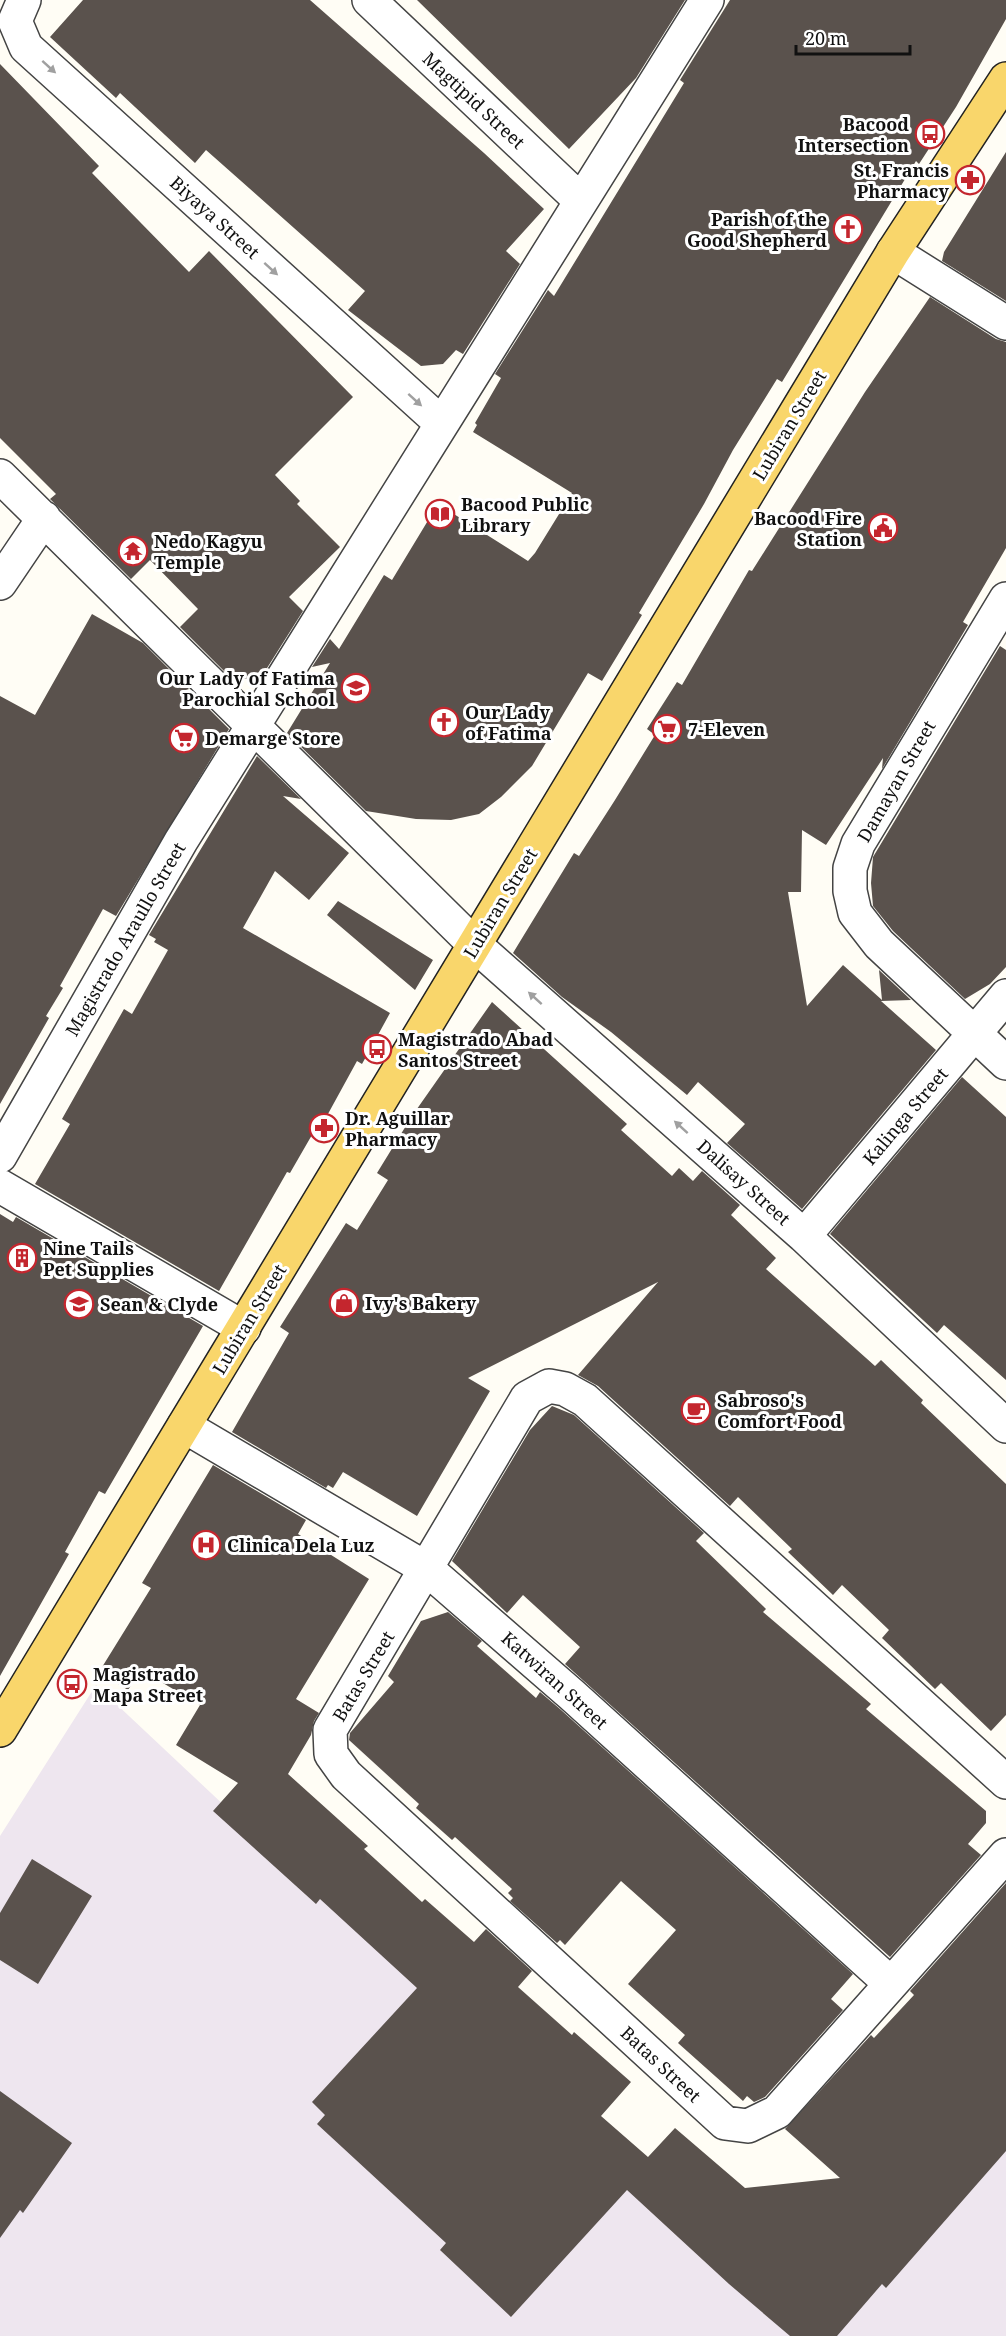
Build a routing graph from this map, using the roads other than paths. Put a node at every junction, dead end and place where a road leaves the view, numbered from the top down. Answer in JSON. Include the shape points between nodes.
{"nodes":[{"id":1,"x":24,"y":0,"type":"edge"},
{"id":2,"x":369,"y":0,"type":"edge"},
{"id":3,"x":707,"y":0,"type":"edge"},
{"id":4,"x":1006,"y":80,"type":"edge"},
{"id":5,"x":580,"y":200,"type":"junction"},
{"id":6,"x":893,"y":252,"type":"junction"},
{"id":7,"x":1006,"y":323,"type":"edge"},
{"id":8,"x":441,"y":423,"type":"junction"},
{"id":9,"x":0,"y":476,"type":"edge"},
{"id":10,"x":44,"y":518,"type":"junction"},
{"id":11,"x":0,"y":583,"type":"edge"},
{"id":12,"x":1006,"y":598,"type":"edge"},
{"id":13,"x":254,"y":725,"type":"junction"},
{"id":14,"x":475,"y":945,"type":"junction"},
{"id":15,"x":1006,"y":996,"type":"edge"},
{"id":16,"x":975,"y":1034,"type":"junction"},
{"id":17,"x":1006,"y":1063,"type":"edge"},
{"id":18,"x":0,"y":1156,"type":"edge"},
{"id":19,"x":0,"y":1186,"type":"edge"},
{"id":20,"x":804,"y":1236,"type":"junction"},
{"id":21,"x":244,"y":1328,"type":"junction"},
{"id":22,"x":184,"y":1426,"type":"junction"},
{"id":23,"x":1006,"y":1426,"type":"edge"},
{"id":24,"x":427,"y":1569,"type":"junction"},
{"id":25,"x":0,"y":1730,"type":"edge"},
{"id":26,"x":1006,"y":1782,"type":"edge"},
{"id":27,"x":1006,"y":1855,"type":"edge"},
{"id":28,"x":890,"y":1983,"type":"junction"}],
"edges":[{"from":1,"to":8,"type":"street","name":"Biyaya Street","one_way":true,"via":[[15,21],[26,47]]},
{"from":2,"to":5,"type":"street","name":"Magtipid Street"},
{"from":3,"to":5,"type":"street"},
{"from":4,"to":6,"type":"main road","name":"Lubiran Street"},
{"from":5,"to":8,"type":"street"},
{"from":6,"to":7,"type":"street"},
{"from":6,"to":14,"type":"main road","name":"Lubiran Street"},
{"from":8,"to":13,"type":"street"},
{"from":9,"to":10,"type":"street"},
{"from":10,"to":11,"type":"street"},
{"from":10,"to":13,"type":"street"},
{"from":12,"to":16,"type":"street","name":"Damayan Street","via":[[873,816],[850,868],[855,913],[879,944]]},
{"from":13,"to":14,"type":"street"},
{"from":13,"to":18,"type":"street","name":"Magistrado Araullo Street","via":[[180,841]]},
{"from":20,"to":14,"type":"street","name":"Dalisay Street","one_way":true},
{"from":14,"to":21,"type":"main road","name":"Lubiran Street"},
{"from":15,"to":16,"type":"street","name":"Kalinga Street"},
{"from":16,"to":17,"type":"street","name":"Damayan Street"},
{"from":16,"to":20,"type":"street","name":"Kalinga Street"},
{"from":19,"to":21,"type":"street"},
{"from":20,"to":23,"type":"street","name":"Dalisay Street"},
{"from":21,"to":22,"type":"main road","name":"Lubiran Street"},
{"from":22,"to":24,"type":"street","name":"Katwiran Street"},
{"from":22,"to":25,"type":"main road","name":"Lubiran Street"},
{"from":24,"to":26,"type":"street","name":"Batas Street","via":[[527,1398],[549,1386],[565,1389],[585,1400]]},
{"from":24,"to":28,"type":"street","name":"Katwiran Street"},
{"from":24,"to":28,"type":"street","name":"Batas Street","via":[[330,1730],[331,1754],[345,1775],[725,2123],[747,2126],[777,2112]]},
{"from":27,"to":28,"type":"street","name":"Batas Street"}]}
